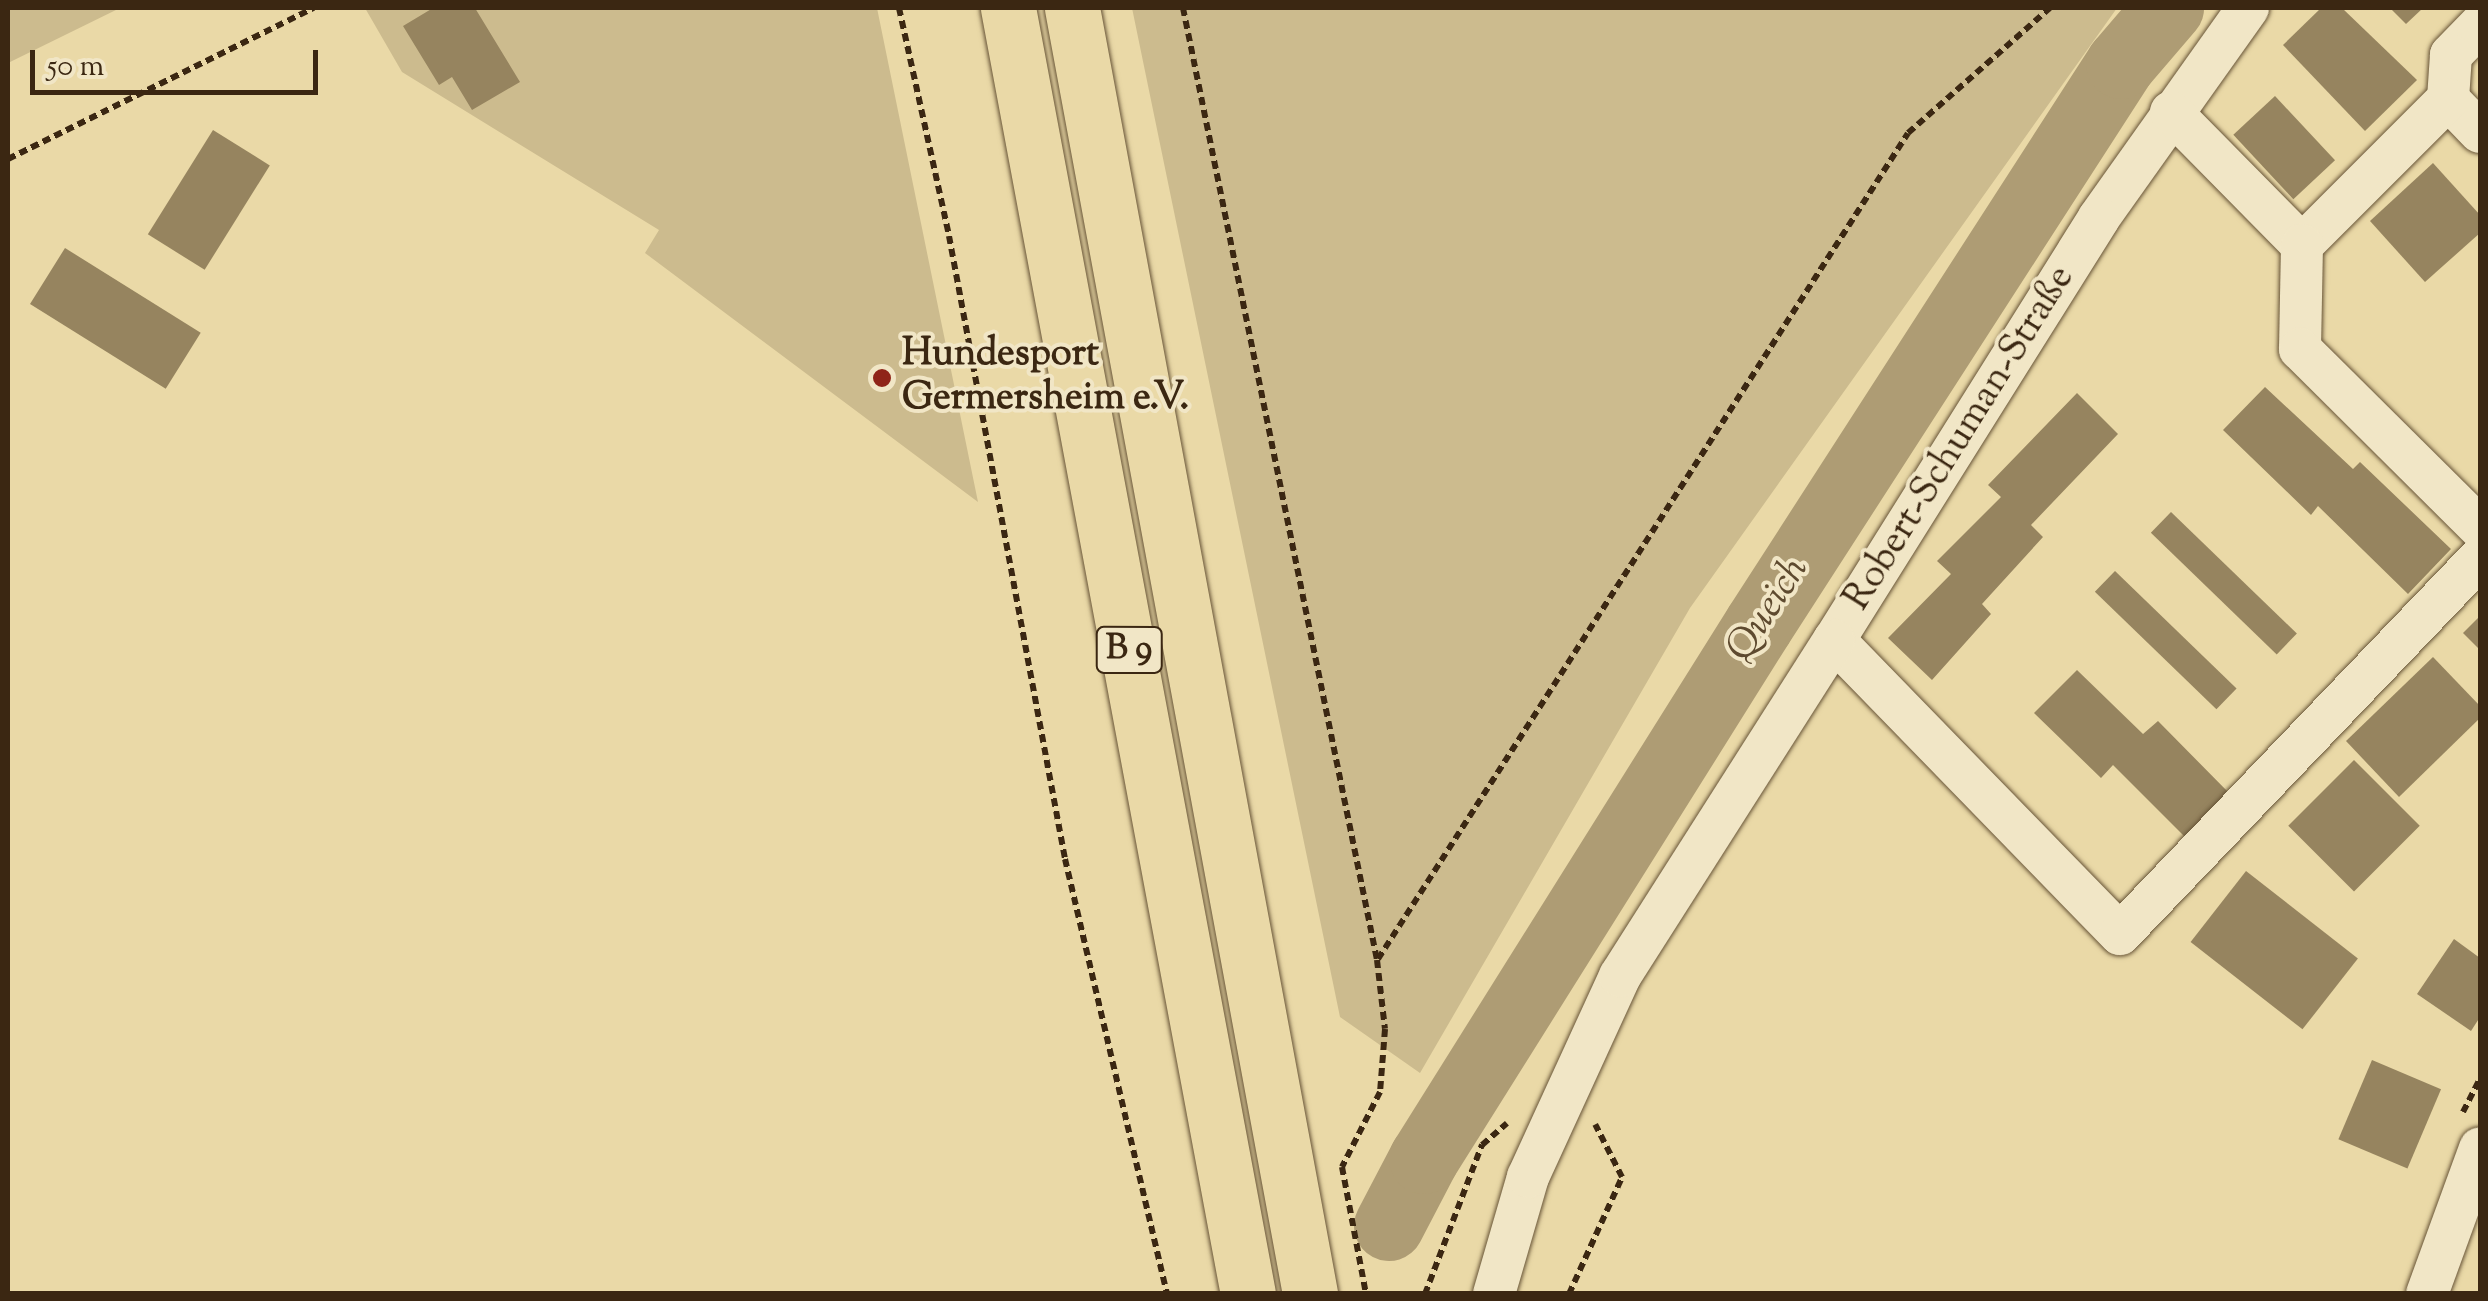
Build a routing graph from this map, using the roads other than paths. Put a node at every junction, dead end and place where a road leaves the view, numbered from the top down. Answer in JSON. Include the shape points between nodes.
{"nodes":[{"id":1,"x":1008,"y":8,"type":"edge"},
{"id":2,"x":1072,"y":8,"type":"edge"},
{"id":3,"x":2248,"y":8,"type":"edge"},
{"id":4,"x":2480,"y":25,"type":"edge"},
{"id":5,"x":2448,"y":99,"type":"junction"},
{"id":6,"x":2170,"y":112,"type":"junction"},
{"id":7,"x":2480,"y":132,"type":"edge"},
{"id":8,"x":2302,"y":245,"type":"junction"},
{"id":9,"x":2480,"y":528,"type":"edge"},
{"id":10,"x":2480,"y":558,"type":"edge"},
{"id":11,"x":1834,"y":640,"type":"junction"},
{"id":12,"x":2480,"y":1148,"type":"edge"},
{"id":13,"x":2442,"y":1290,"type":"edge"},
{"id":14,"x":1248,"y":1294,"type":"edge"},
{"id":15,"x":1310,"y":1294,"type":"edge"},
{"id":16,"x":1494,"y":1294,"type":"edge"}],
"edges":[{"from":1,"to":14,"type":"highway","number":"B 9"},
{"from":2,"to":15,"type":"highway","number":"B 9"},
{"from":3,"to":6,"type":"street","name":"Robert-Schuman-Straße"},
{"from":4,"to":5,"type":"street","via":[[2451,55]]},
{"from":5,"to":7,"type":"street"},
{"from":5,"to":8,"type":"street"},
{"from":6,"to":8,"type":"street"},
{"from":6,"to":11,"type":"street","name":"Robert-Schuman-Straße"},
{"from":8,"to":9,"type":"street","via":[[2300,348]]},
{"from":10,"to":11,"type":"street","name":"Robert-Schuman-Straße","via":[[2120,934]]},
{"from":11,"to":16,"type":"street","via":[[1620,976],[1528,1176]]},
{"from":12,"to":13,"type":"street"}]}
